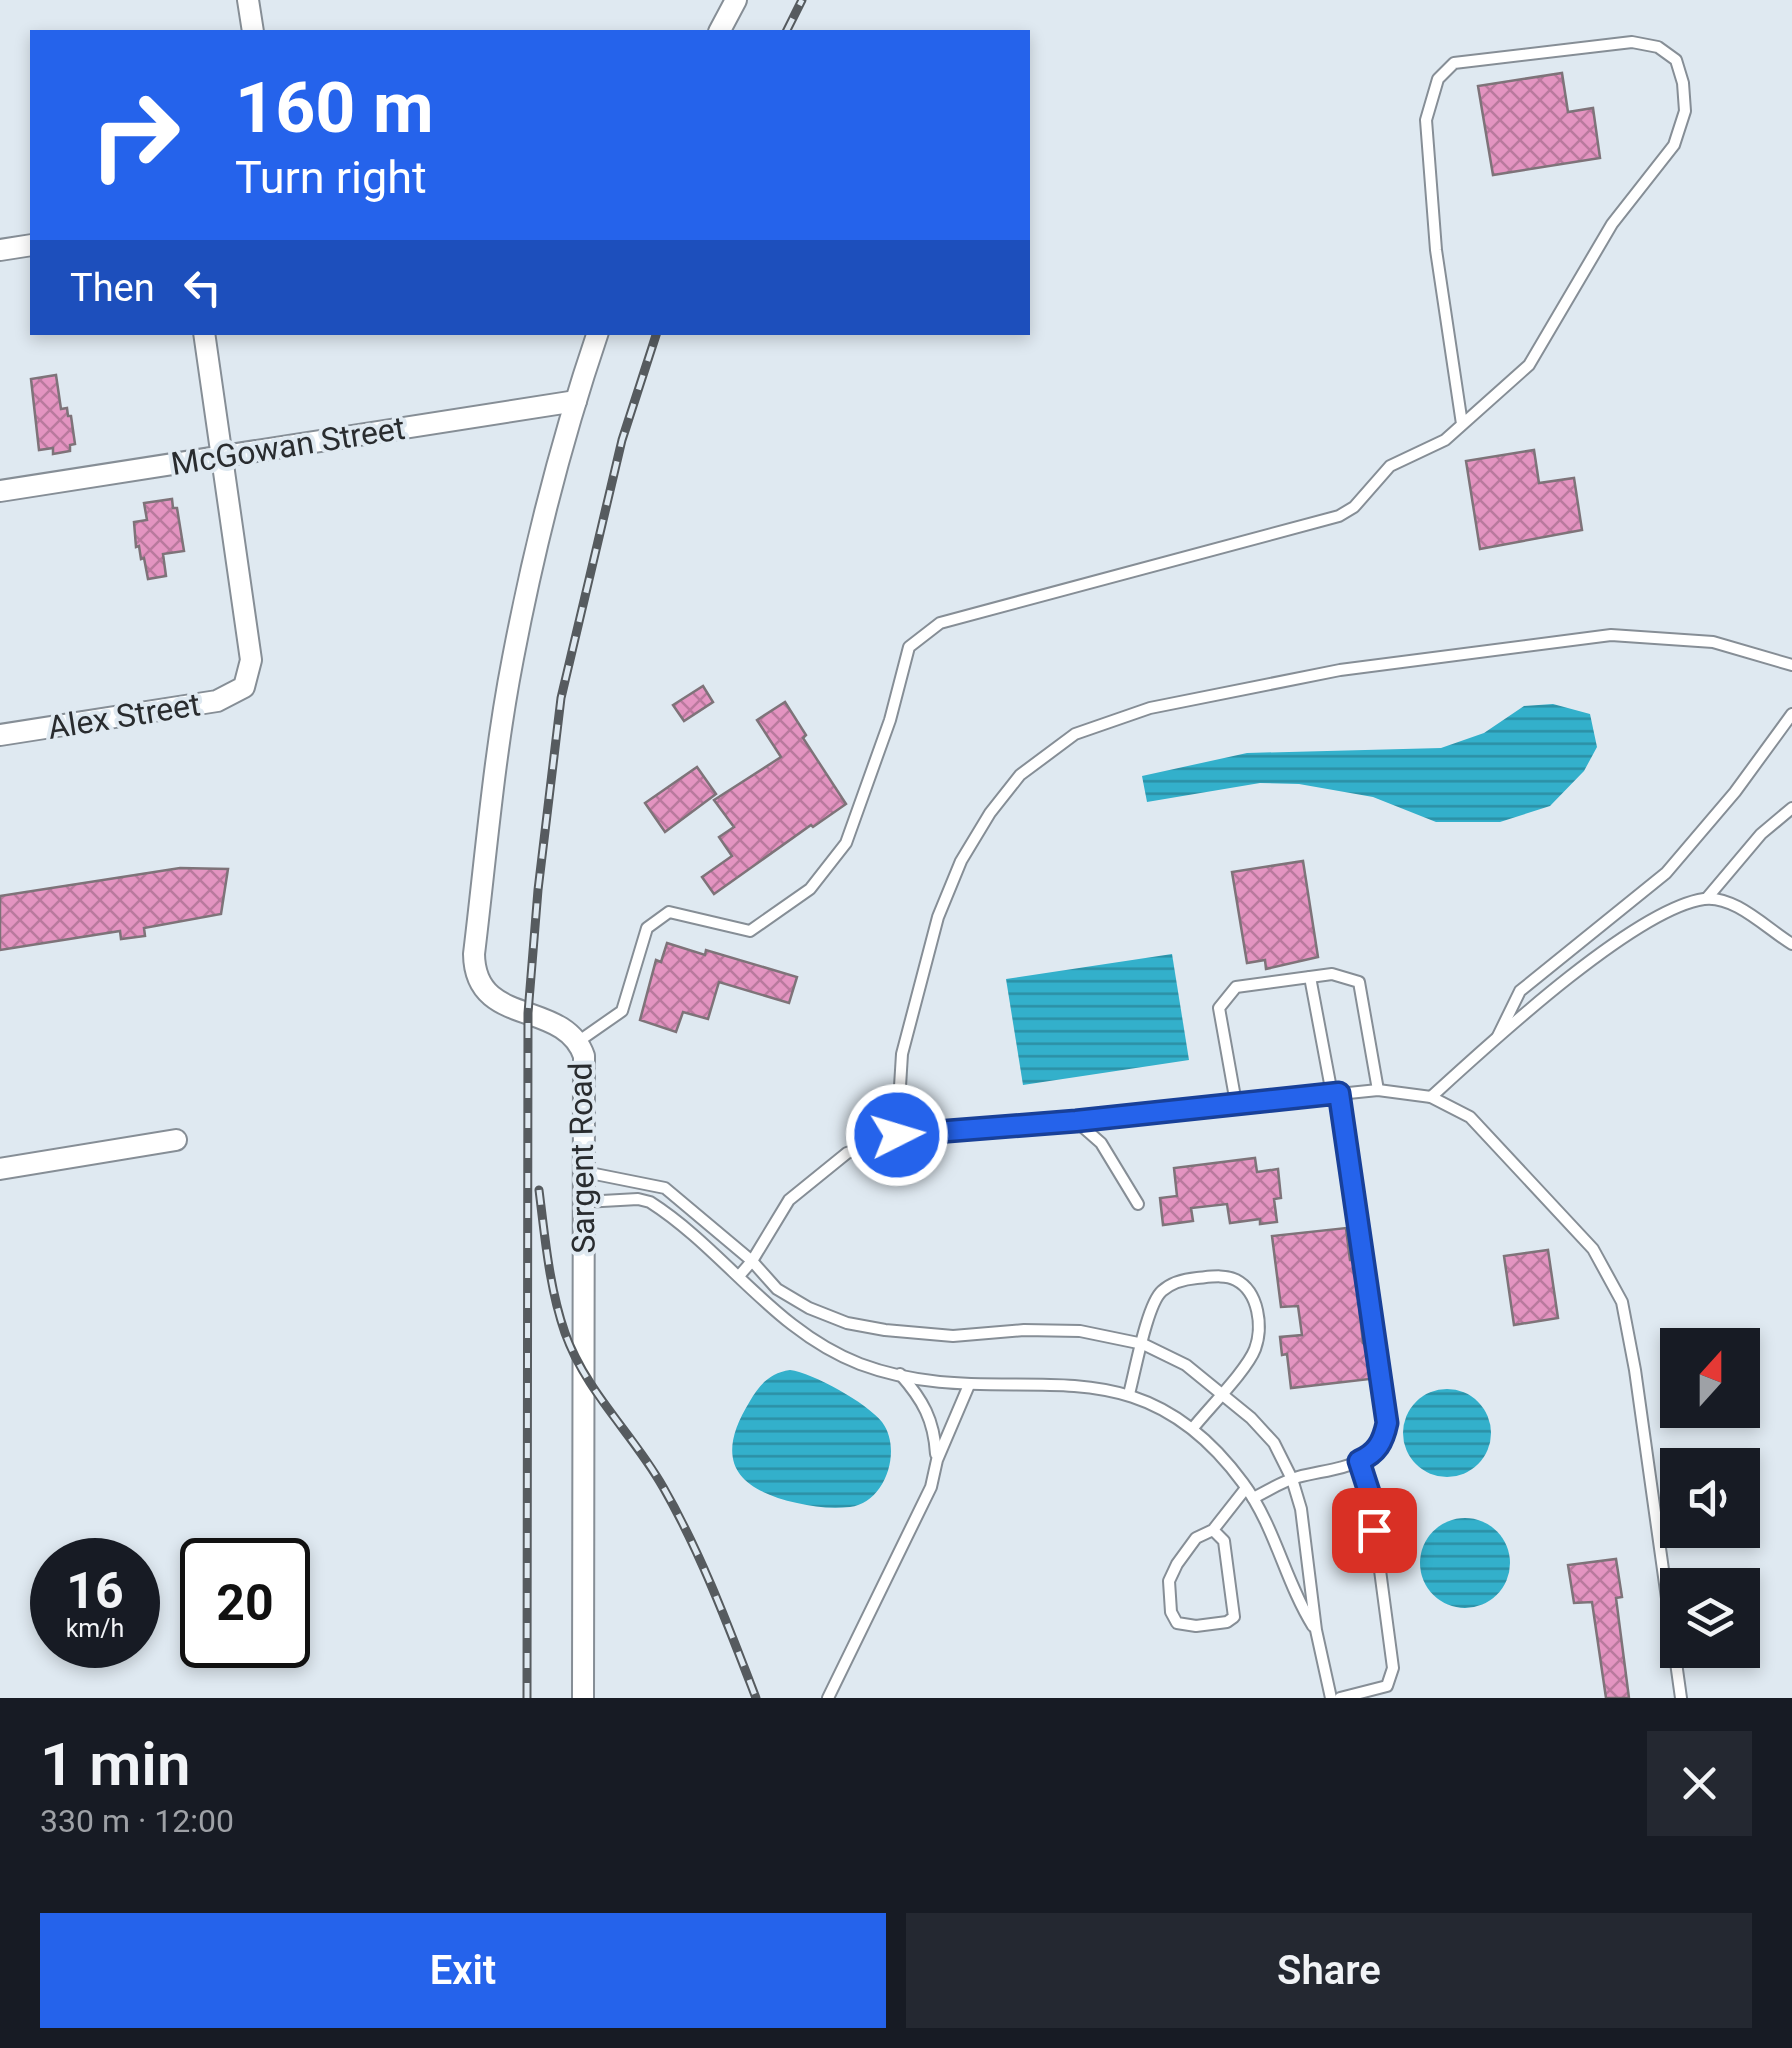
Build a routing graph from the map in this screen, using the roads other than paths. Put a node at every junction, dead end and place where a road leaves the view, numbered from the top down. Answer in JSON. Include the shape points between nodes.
{"nodes":[{"id":1,"x":248,"y":0,"type":"edge"},
{"id":2,"x":736,"y":0,"type":"edge"},
{"id":3,"x":253,"y":30,"type":"edge"},
{"id":4,"x":721,"y":30,"type":"edge"},
{"id":5,"x":30,"y":245,"type":"edge"},
{"id":6,"x":0,"y":250,"type":"edge"},
{"id":7,"x":204,"y":335,"type":"edge"},
{"id":8,"x":597,"y":335,"type":"edge"},
{"id":9,"x":576,"y":400,"type":"junction"},
{"id":10,"x":1462,"y":424,"type":"junction"},
{"id":11,"x":222,"y":456,"type":"junction"},
{"id":12,"x":0,"y":491,"type":"edge"},
{"id":13,"x":1792,"y":665,"type":"edge"},
{"id":14,"x":1792,"y":714,"type":"edge"},
{"id":15,"x":0,"y":735,"type":"edge"},
{"id":16,"x":1792,"y":808,"type":"edge"},
{"id":17,"x":1707,"y":898,"type":"junction"},
{"id":18,"x":1792,"y":944,"type":"edge"},
{"id":19,"x":1310,"y":977,"type":"junction"},
{"id":20,"x":1498,"y":1036,"type":"junction"},
{"id":21,"x":579,"y":1041,"type":"junction"},
{"id":22,"x":1378,"y":1090,"type":"junction"},
{"id":23,"x":1335,"y":1094,"type":"junction"},
{"id":24,"x":1431,"y":1097,"type":"junction"},
{"id":25,"x":1236,"y":1103,"type":"junction"},
{"id":26,"x":1076,"y":1121,"type":"junction"},
{"id":27,"x":897,"y":1135,"type":"junction"},
{"id":28,"x":176,"y":1140,"type":"dead end"},
{"id":29,"x":0,"y":1168,"type":"edge"},
{"id":30,"x":584,"y":1172,"type":"junction"},
{"id":31,"x":583,"y":1202,"type":"junction"},
{"id":32,"x":1138,"y":1204,"type":"dead end"},
{"id":33,"x":752,"y":1261,"type":"junction"},
{"id":34,"x":739,"y":1276,"type":"junction"},
{"id":35,"x":1143,"y":1344,"type":"junction"},
{"id":36,"x":900,"y":1374,"type":"junction"},
{"id":37,"x":969,"y":1385,"type":"junction"},
{"id":38,"x":1221,"y":1393,"type":"junction"},
{"id":39,"x":1129,"y":1394,"type":"junction"},
{"id":40,"x":1193,"y":1428,"type":"junction"},
{"id":41,"x":937,"y":1460,"type":"junction"},
{"id":42,"x":1359,"y":1461,"type":"junction"},
{"id":43,"x":1292,"y":1479,"type":"junction"},
{"id":44,"x":1250,"y":1493,"type":"junction"},
{"id":45,"x":1212,"y":1530,"type":"junction"},
{"id":46,"x":1316,"y":1630,"type":"junction"},
{"id":47,"x":583,"y":1698,"type":"edge"},
{"id":48,"x":828,"y":1698,"type":"edge"},
{"id":49,"x":1331,"y":1698,"type":"edge"},
{"id":50,"x":1340,"y":1698,"type":"edge"},
{"id":51,"x":1681,"y":1698,"type":"edge"}],
"edges":[{"from":1,"to":3,"type":"street"},
{"from":2,"to":4,"type":"street"},
{"from":5,"to":6,"type":"street"},
{"from":7,"to":11,"type":"street"},
{"from":8,"to":9,"type":"street","name":"Sargent Road"},
{"from":9,"to":11,"type":"street","name":"McGowan Street"},
{"from":9,"to":21,"type":"street","name":"Sargent Road","via":[[512,660],[474,971],[481,988],[498,1000]]},
{"from":10,"to":10,"type":"lane","via":[[1529,365],[1612,224],[1674,145],[1685,110],[1683,83],[1676,60],[1658,47],[1632,42],[1454,64],[1438,79],[1426,120],[1436,250]]},
{"from":10,"to":21,"type":"lane","via":[[1390,466],[1339,516],[940,623],[921,635],[908,647],[846,843],[810,889],[750,932],[668,912],[647,928],[622,1011]]},
{"from":11,"to":12,"type":"street","name":"McGowan Street"},
{"from":11,"to":15,"type":"street","name":"Alex Street","via":[[251,660],[244,687],[217,701]]},
{"from":13,"to":27,"type":"lane","via":[[1713,642],[1611,635],[1340,670],[1150,708],[1075,734],[1020,775],[961,861],[938,917],[902,1054]]},
{"from":14,"to":20,"type":"lane","via":[[1666,873],[1520,991]]},
{"from":16,"to":17,"type":"lane"},
{"from":17,"to":18,"type":"lane","via":[[1739,908]]},
{"from":17,"to":20,"type":"lane","via":[[1655,916]]},
{"from":19,"to":22,"type":"lane","via":[[1332,974],[1360,982]]},
{"from":19,"to":23,"type":"lane"},
{"from":19,"to":25,"type":"lane","via":[[1236,987],[1219,1008]]},
{"from":20,"to":24,"type":"lane"},
{"from":21,"to":30,"type":"street","name":"Sargent Road","via":[[586,1084]]},
{"from":22,"to":23,"type":"lane"},
{"from":22,"to":24,"type":"lane"},
{"from":23,"to":25,"type":"lane"},
{"from":23,"to":42,"type":"lane","via":[[1387,1423],[1384,1439]]},
{"from":24,"to":51,"type":"lane","via":[[1470,1117],[1593,1249],[1622,1302]]},
{"from":25,"to":26,"type":"lane"},
{"from":26,"to":27,"type":"lane"},
{"from":26,"to":32,"type":"lane","via":[[1100,1143]]},
{"from":27,"to":33,"type":"lane","via":[[847,1152],[789,1200]]},
{"from":28,"to":29,"type":"street"},
{"from":30,"to":31,"type":"street","name":"Sargent Road"},
{"from":30,"to":33,"type":"lane","via":[[666,1188]]},
{"from":31,"to":34,"type":"lane","via":[[650,1202]]},
{"from":31,"to":47,"type":"street","name":"Sargent Road"},
{"from":33,"to":34,"type":"lane"},
{"from":33,"to":35,"type":"lane","via":[[793,1300],[847,1323],[953,1336],[1080,1331]]},
{"from":34,"to":36,"type":"lane","via":[[799,1330],[859,1363]]},
{"from":35,"to":38,"type":"lane","via":[[1186,1365]]},
{"from":35,"to":38,"type":"lane","via":[[1160,1292],[1185,1279],[1234,1278],[1256,1305],[1258,1334],[1254,1353]]},
{"from":35,"to":39,"type":"lane"},
{"from":36,"to":37,"type":"lane"},
{"from":36,"to":41,"type":"lane","via":[[935,1426]]},
{"from":37,"to":39,"type":"lane","via":[[1057,1383]]},
{"from":37,"to":41,"type":"lane"},
{"from":38,"to":40,"type":"lane"},
{"from":38,"to":43,"type":"lane","via":[[1274,1443]]},
{"from":39,"to":40,"type":"lane"},
{"from":40,"to":44,"type":"lane"},
{"from":41,"to":48,"type":"lane","via":[[931,1487]]},
{"from":42,"to":43,"type":"lane"},
{"from":42,"to":50,"type":"lane","via":[[1370,1495],[1393,1668],[1387,1686]]},
{"from":43,"to":44,"type":"lane"},
{"from":43,"to":46,"type":"lane"},
{"from":44,"to":45,"type":"lane"},
{"from":44,"to":46,"type":"lane"},
{"from":45,"to":45,"type":"lane","via":[[1196,1538],[1169,1581],[1171,1612],[1184,1627],[1234,1616],[1224,1541]]},
{"from":46,"to":49,"type":"lane"}]}
